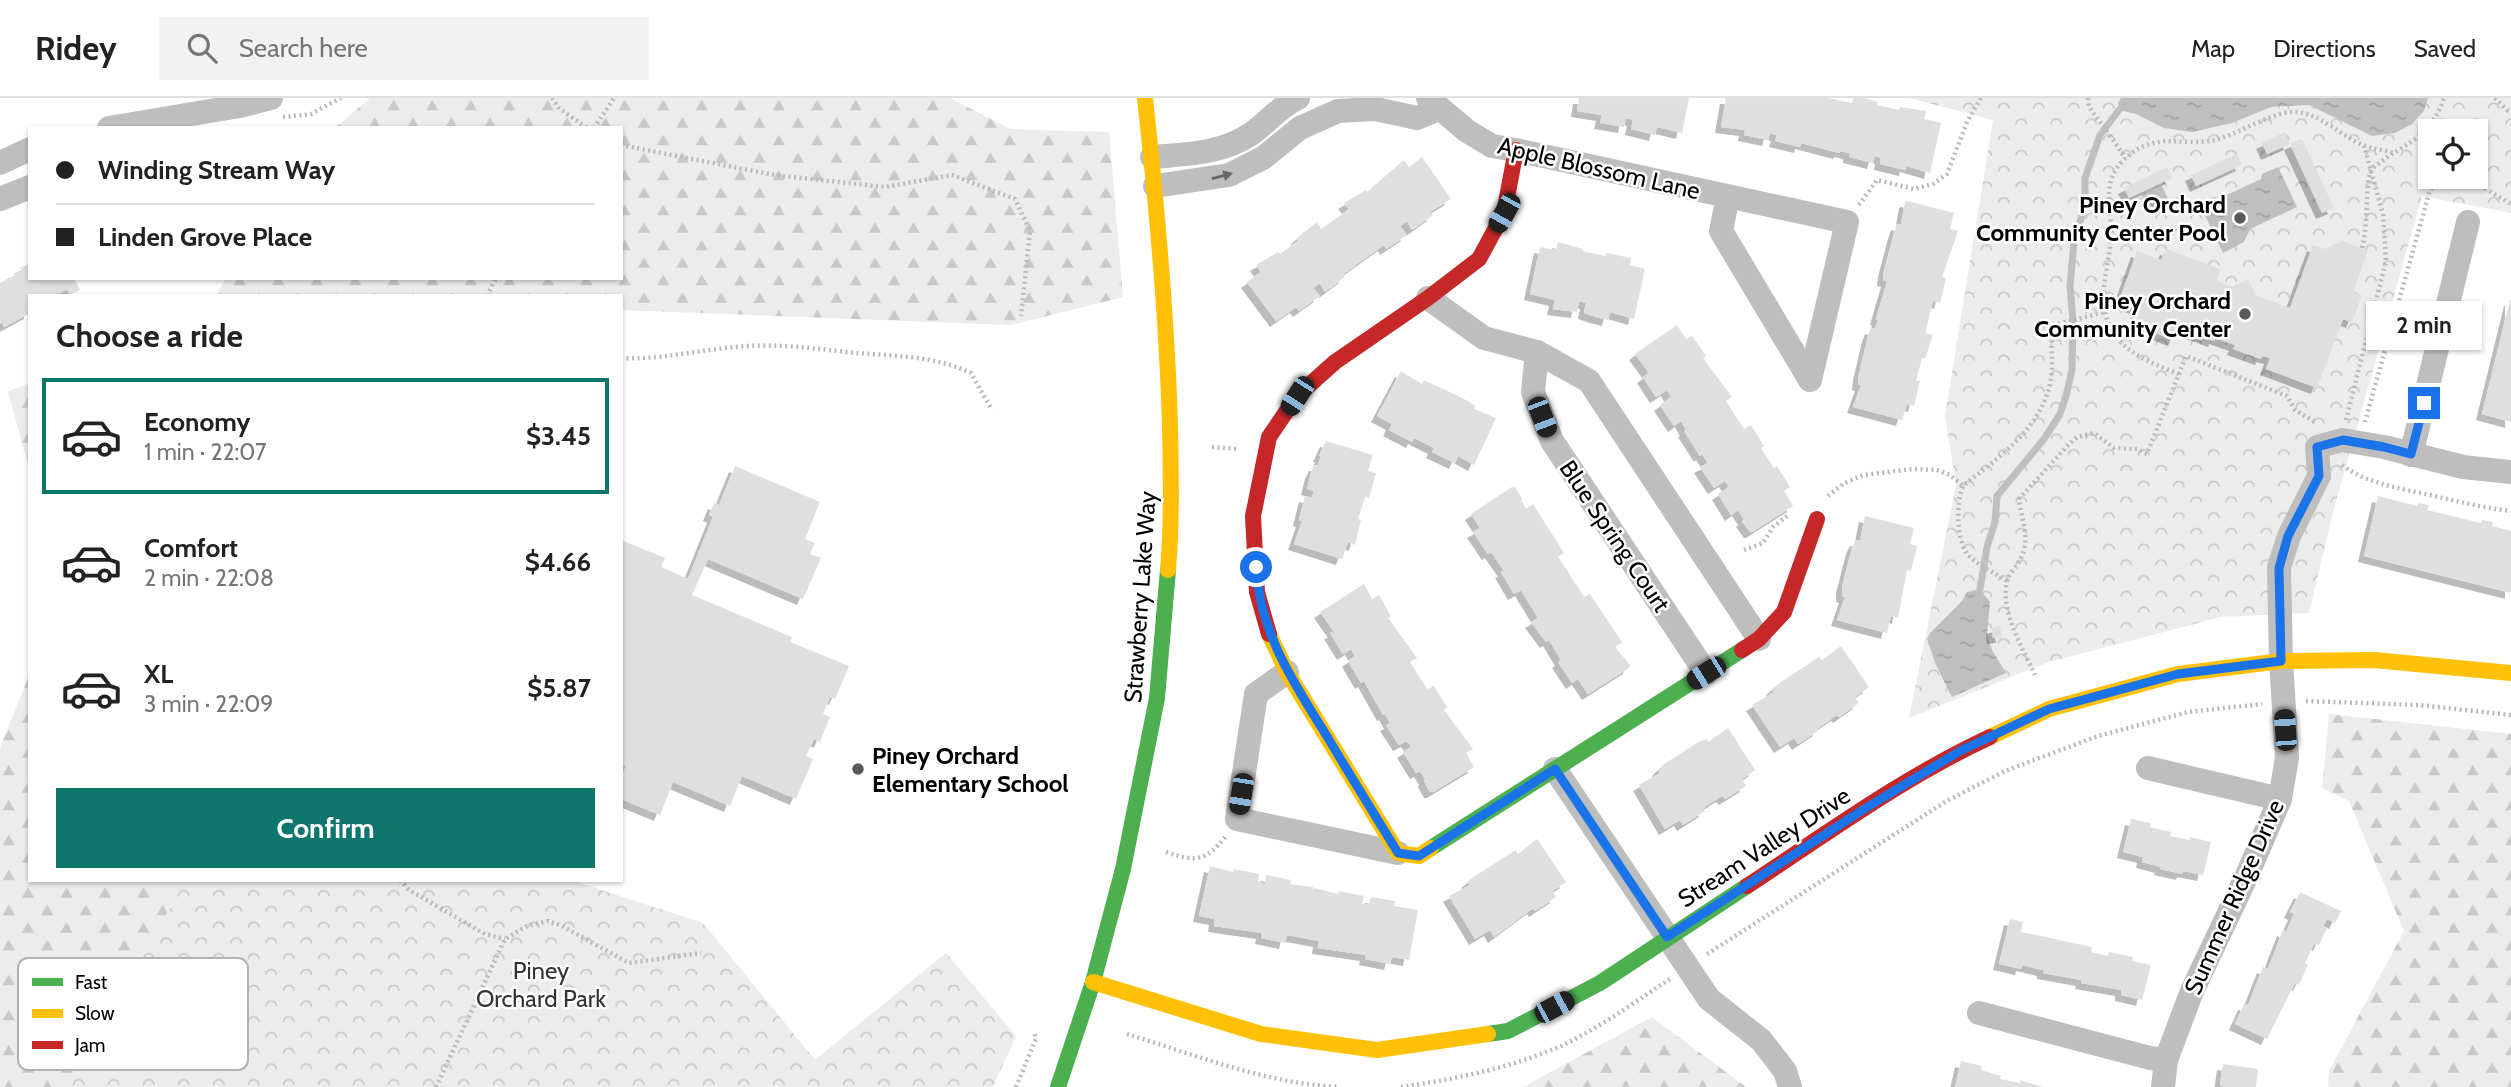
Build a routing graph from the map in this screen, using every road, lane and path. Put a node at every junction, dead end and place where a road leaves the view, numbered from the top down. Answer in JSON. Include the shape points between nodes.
{"nodes":[{"id":1,"x":271,"y":98,"type":"edge"},
{"id":2,"x":552,"y":98,"type":"edge"},
{"id":3,"x":614,"y":98,"type":"edge"},
{"id":4,"x":1145,"y":98,"type":"edge"},
{"id":5,"x":1298,"y":98,"type":"edge"},
{"id":6,"x":1981,"y":98,"type":"edge"},
{"id":7,"x":2088,"y":98,"type":"edge"},
{"id":8,"x":2444,"y":98,"type":"edge"},
{"id":9,"x":2495,"y":98,"type":"edge"},
{"id":10,"x":239,"y":102,"type":"edge"},
{"id":11,"x":1435,"y":102,"type":"edge"},
{"id":12,"x":2511,"y":111,"type":"edge"},
{"id":13,"x":2434,"y":119,"type":"edge"},
{"id":14,"x":127,"y":126,"type":"edge"},
{"id":15,"x":584,"y":126,"type":"edge"},
{"id":16,"x":595,"y":126,"type":"edge"},
{"id":17,"x":2418,"y":138,"type":"edge"},
{"id":18,"x":623,"y":145,"type":"edge"},
{"id":19,"x":2363,"y":145,"type":"junction"},
{"id":20,"x":28,"y":150,"type":"edge"},
{"id":21,"x":1516,"y":150,"type":"junction"},
{"id":22,"x":2394,"y":153,"type":"junction"},
{"id":23,"x":1152,"y":157,"type":"junction"},
{"id":24,"x":2126,"y":158,"type":"junction"},
{"id":25,"x":0,"y":163,"type":"edge"},
{"id":26,"x":2371,"y":169,"type":"junction"},
{"id":27,"x":1155,"y":186,"type":"junction"},
{"id":28,"x":28,"y":188,"type":"edge"},
{"id":29,"x":2431,"y":189,"type":"edge"},
{"id":30,"x":2486,"y":189,"type":"edge"},
{"id":31,"x":1728,"y":196,"type":"junction"},
{"id":32,"x":0,"y":199,"type":"edge"},
{"id":33,"x":2511,"y":204,"type":"edge"},
{"id":34,"x":1847,"y":222,"type":"junction"},
{"id":35,"x":2468,"y":222,"type":"dead end"},
{"id":36,"x":2362,"y":248,"type":"dead end"},
{"id":37,"x":1428,"y":299,"type":"junction"},
{"id":38,"x":2105,"y":312,"type":"junction"},
{"id":39,"x":1021,"y":316,"type":"dead end"},
{"id":40,"x":1537,"y":352,"type":"junction"},
{"id":41,"x":623,"y":358,"type":"edge"},
{"id":42,"x":2179,"y":374,"type":"junction"},
{"id":43,"x":992,"y":410,"type":"dead end"},
{"id":44,"x":2321,"y":426,"type":"dead end"},
{"id":45,"x":2411,"y":454,"type":"junction"},
{"id":46,"x":2339,"y":462,"type":"dead end"},
{"id":47,"x":2511,"y":472,"type":"edge"},
{"id":48,"x":1963,"y":486,"type":"junction"},
{"id":49,"x":1818,"y":511,"type":"joint"},
{"id":50,"x":2511,"y":511,"type":"edge"},
{"id":51,"x":1791,"y":514,"type":"dead end"},
{"id":52,"x":1744,"y":550,"type":"dead end"},
{"id":53,"x":2007,"y":580,"type":"junction"},
{"id":54,"x":1759,"y":639,"type":"junction"},
{"id":55,"x":2281,"y":661,"type":"junction"},
{"id":56,"x":1287,"y":672,"type":"junction"},
{"id":57,"x":1706,"y":673,"type":"junction"},
{"id":58,"x":2511,"y":673,"type":"edge"},
{"id":59,"x":2035,"y":675,"type":"dead end"},
{"id":60,"x":2303,"y":700,"type":"dead end"},
{"id":61,"x":2264,"y":704,"type":"dead end"},
{"id":62,"x":2511,"y":715,"type":"edge"},
{"id":63,"x":2148,"y":768,"type":"dead end"},
{"id":64,"x":1555,"y":769,"type":"junction"},
{"id":65,"x":2280,"y":799,"type":"junction"},
{"id":66,"x":1237,"y":819,"type":"junction"},
{"id":67,"x":1166,"y":852,"type":"dead end"},
{"id":68,"x":1398,"y":853,"type":"junction"},
{"id":69,"x":402,"y":882,"type":"edge"},
{"id":70,"x":1667,"y":937,"type":"junction"},
{"id":71,"x":505,"y":939,"type":"junction"},
{"id":72,"x":701,"y":953,"type":"dead end"},
{"id":73,"x":1702,"y":957,"type":"dead end"},
{"id":74,"x":1093,"y":982,"type":"junction"},
{"id":75,"x":1979,"y":1013,"type":"dead end"},
{"id":76,"x":1034,"y":1031,"type":"dead end"},
{"id":77,"x":1127,"y":1034,"type":"dead end"},
{"id":78,"x":2166,"y":1060,"type":"junction"},
{"id":79,"x":436,"y":1087,"type":"edge"},
{"id":80,"x":1016,"y":1087,"type":"edge"},
{"id":81,"x":1058,"y":1087,"type":"edge"},
{"id":82,"x":1340,"y":1087,"type":"edge"},
{"id":83,"x":1790,"y":1087,"type":"edge"},
{"id":84,"x":2163,"y":1087,"type":"edge"}],
"edges":[{"from":1,"to":10,"type":"street"},
{"from":2,"to":15,"type":"path"},
{"from":3,"to":16,"type":"path"},
{"from":4,"to":23,"type":"street","name":"Strawberry Lake Way"},
{"from":5,"to":23,"type":"street","via":[[1223,149]]},
{"from":6,"to":34,"type":"path","via":[[1947,174],[1914,189],[1877,180]]},
{"from":7,"to":24,"type":"path","via":[[2089,107]]},
{"from":8,"to":13,"type":"path"},
{"from":9,"to":12,"type":"path"},
{"from":10,"to":14,"type":"street"},
{"from":11,"to":21,"type":"street","name":"Apple Blossom Lane","via":[[1492,146]]},
{"from":27,"to":11,"type":"street","name":"Apple Blossom Lane","one_way":true,"via":[[1228,175],[1263,158],[1300,128],[1338,111],[1376,109],[1418,118]]},
{"from":17,"to":22,"type":"path"},
{"from":18,"to":39,"type":"path","via":[[774,175],[885,187],[952,175],[1015,199],[1030,231]]},
{"from":19,"to":22,"type":"path"},
{"from":19,"to":24,"type":"path","via":[[2299,112],[2283,113],[2218,139],[2146,144]]},
{"from":19,"to":26,"type":"path"},
{"from":20,"to":25,"type":"street"},
{"from":21,"to":31,"type":"street","name":"Apple Blossom Lane"},
{"from":21,"to":37,"type":"street","via":[[1504,213],[1479,259]]},
{"from":22,"to":26,"type":"path"},
{"from":23,"to":27,"type":"street","name":"Strawberry Lake Way"},
{"from":24,"to":38,"type":"path","via":[[2110,182]]},
{"from":26,"to":29,"type":"path","via":[[2383,214],[2386,261],[2345,424],[2365,424]]},
{"from":26,"to":36,"type":"path"},
{"from":27,"to":74,"type":"street","name":"Strawberry Lake Way","via":[[1169,386],[1172,522],[1157,698],[1123,869]]},
{"from":28,"to":32,"type":"street"},
{"from":30,"to":33,"type":"path"},
{"from":31,"to":34,"type":"street","name":"Apple Blossom Lane"},
{"from":31,"to":34,"type":"street","name":"Apple Blossom Lane","via":[[1721,231],[1810,380]]},
{"from":35,"to":45,"type":"street"},
{"from":37,"to":40,"type":"street","via":[[1484,338]]},
{"from":37,"to":56,"type":"street","via":[[1335,362],[1297,396],[1269,437],[1252,516],[1257,592]]},
{"from":38,"to":42,"type":"path","via":[[2134,355]]},
{"from":38,"to":48,"type":"path","via":[[2053,325],[2051,380],[2037,417],[2017,442]]},
{"from":40,"to":54,"type":"street","via":[[1589,382]]},
{"from":40,"to":57,"type":"street","name":"Blue Spring Court","via":[[1533,392],[1552,441]]},
{"from":41,"to":43,"type":"path","via":[[792,346],[937,360],[971,373]]},
{"from":42,"to":44,"type":"path","via":[[2186,356],[2287,396],[2295,410]]},
{"from":42,"to":53,"type":"path","via":[[2147,454],[2113,448],[2094,433],[2077,437],[2019,499],[2028,538]]},
{"from":45,"to":47,"type":"street","via":[[2463,467]]},
{"from":45,"to":55,"type":"street","name":"Summer Ridge Drive","via":[[2343,440],[2317,447],[2319,476],[2288,536],[2279,568]]},
{"from":46,"to":50,"type":"path","via":[[2374,482]]},
{"from":48,"to":49,"type":"path","via":[[1937,470],[1863,475],[1843,485]]},
{"from":48,"to":53,"type":"path","via":[[1958,504],[1961,541],[1967,554]]},
{"from":49,"to":54,"type":"street","via":[[1784,612]]},
{"from":51,"to":52,"type":"path","via":[[1773,527],[1763,543]]},
{"from":53,"to":59,"type":"path","via":[[2015,633]]},
{"from":54,"to":57,"type":"street"},
{"from":55,"to":58,"type":"street","name":"Stream Valley Drive","via":[[2374,660]]},
{"from":55,"to":65,"type":"street","name":"Summer Ridge Drive","via":[[2287,758]]},
{"from":55,"to":70,"type":"street","name":"Stream Valley Drive","via":[[2178,674],[2049,709],[1949,757]]},
{"from":56,"to":66,"type":"street","via":[[1256,694]]},
{"from":56,"to":68,"type":"street"},
{"from":57,"to":64,"type":"street"},
{"from":60,"to":62,"type":"path"},
{"from":61,"to":73,"type":"path","via":[[2188,712],[2098,736],[2005,771],[1945,802]]},
{"from":63,"to":65,"type":"street"},
{"from":64,"to":68,"type":"street","via":[[1419,856]]},
{"from":64,"to":70,"type":"street"},
{"from":65,"to":78,"type":"street","name":"Summer Ridge Drive","via":[[2192,991]]},
{"from":66,"to":67,"type":"path","via":[[1213,853],[1184,859]]},
{"from":66,"to":68,"type":"street"},
{"from":69,"to":71,"type":"path","via":[[485,934]]},
{"from":70,"to":74,"type":"street","name":"Stream Valley Drive","via":[[1601,983],[1508,1031],[1377,1051],[1261,1034]]},
{"from":70,"to":83,"type":"street","via":[[1709,999],[1761,1040],[1785,1071]]},
{"from":71,"to":72,"type":"path","via":[[548,921],[629,962]]},
{"from":71,"to":79,"type":"path"},
{"from":74,"to":81,"type":"street","name":"Strawberry Lake Way"},
{"from":75,"to":78,"type":"street"},
{"from":76,"to":80,"type":"path","via":[[1036,1039]]},
{"from":77,"to":82,"type":"path","via":[[1255,1073]]},
{"from":78,"to":84,"type":"street","name":"Summer Ridge Drive"}]}
